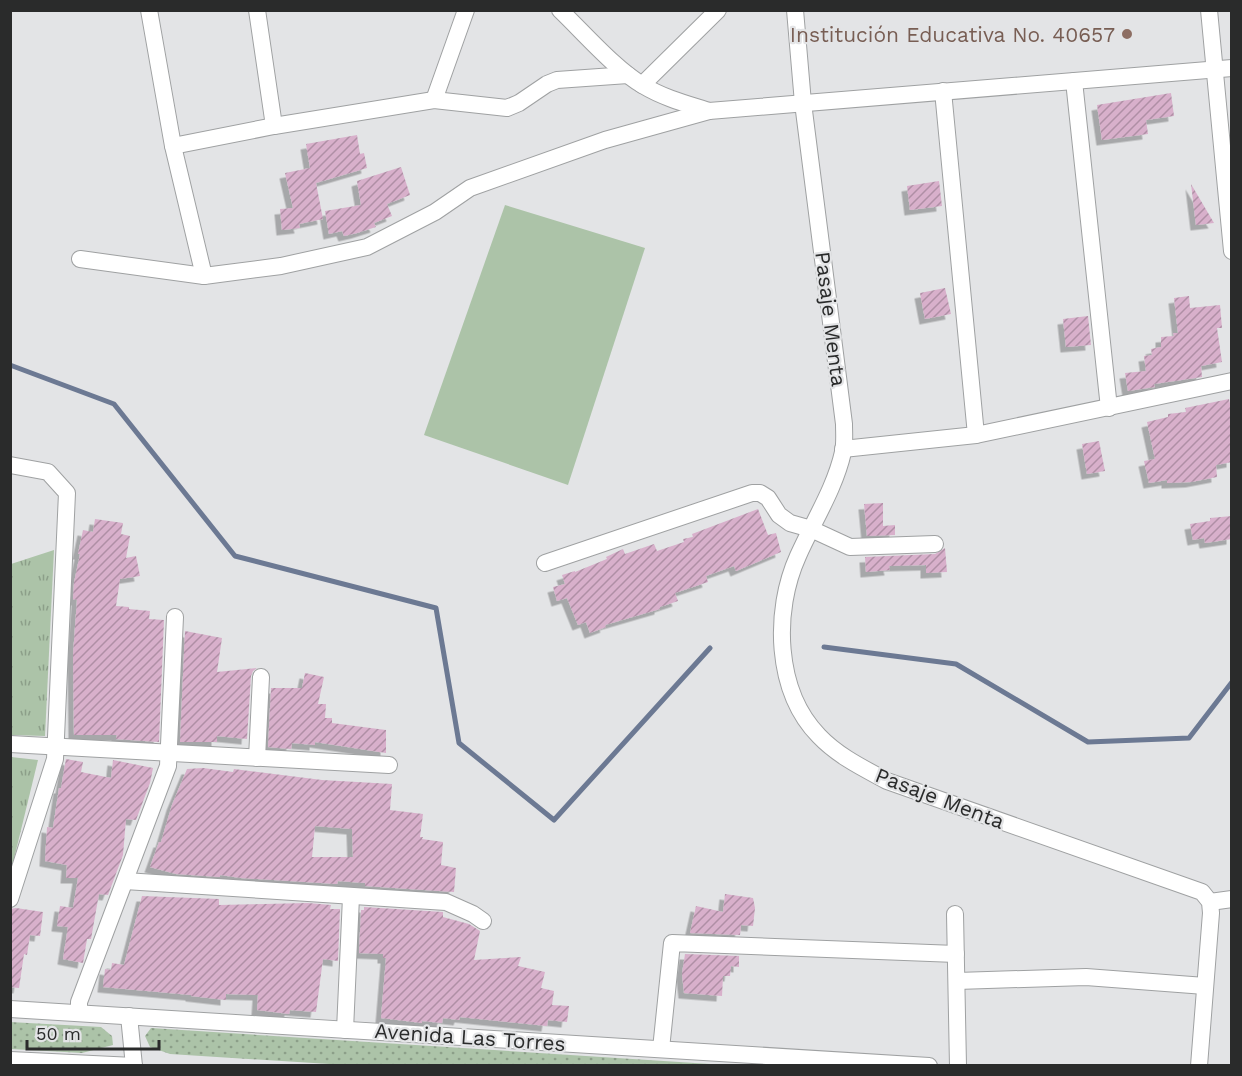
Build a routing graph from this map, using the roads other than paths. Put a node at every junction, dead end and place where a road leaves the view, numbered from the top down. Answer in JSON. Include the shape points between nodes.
{"nodes":[{"id":1,"x":149,"y":10,"type":"edge"},
{"id":2,"x":257,"y":10,"type":"edge"},
{"id":3,"x":466,"y":10,"type":"edge"},
{"id":4,"x":560,"y":10,"type":"edge"},
{"id":5,"x":718,"y":10,"type":"edge"},
{"id":6,"x":795,"y":10,"type":"edge"},
{"id":7,"x":1209,"y":10,"type":"edge"},
{"id":8,"x":1223,"y":68,"type":"edge"},
{"id":9,"x":628,"y":75,"type":"junction"},
{"id":10,"x":1074,"y":81,"type":"junction"},
{"id":11,"x":642,"y":85,"type":"junction"},
{"id":12,"x":943,"y":92,"type":"junction"},
{"id":13,"x":434,"y":100,"type":"junction"},
{"id":14,"x":803,"y":103,"type":"junction"},
{"id":15,"x":709,"y":111,"type":"junction"},
{"id":16,"x":274,"y":126,"type":"junction"},
{"id":17,"x":173,"y":146,"type":"junction"},
{"id":18,"x":1232,"y":251,"type":"edge"},
{"id":19,"x":80,"y":259,"type":"dead end"},
{"id":20,"x":204,"y":276,"type":"junction"},
{"id":21,"x":1232,"y":381,"type":"edge"},
{"id":22,"x":1109,"y":408,"type":"junction"},
{"id":23,"x":976,"y":435,"type":"junction"},
{"id":24,"x":843,"y":450,"type":"junction"},
{"id":25,"x":10,"y":465,"type":"edge"},
{"id":26,"x":811,"y":529,"type":"junction"},
{"id":27,"x":935,"y":544,"type":"dead end"},
{"id":28,"x":546,"y":563,"type":"dead end"},
{"id":29,"x":175,"y":616,"type":"dead end"},
{"id":30,"x":261,"y":677,"type":"dead end"},
{"id":31,"x":10,"y":744,"type":"edge"},
{"id":32,"x":57,"y":746,"type":"junction"},
{"id":33,"x":168,"y":753,"type":"junction"},
{"id":34,"x":257,"y":758,"type":"junction"},
{"id":35,"x":389,"y":765,"type":"dead end"},
{"id":36,"x":125,"y":881,"type":"junction"},
{"id":37,"x":351,"y":897,"type":"junction"},
{"id":38,"x":10,"y":899,"type":"edge"},
{"id":39,"x":1232,"y":899,"type":"edge"},
{"id":40,"x":1210,"y":902,"type":"junction"},
{"id":41,"x":955,"y":914,"type":"dead end"},
{"id":42,"x":483,"y":921,"type":"dead end"},
{"id":43,"x":956,"y":954,"type":"junction"},
{"id":44,"x":957,"y":981,"type":"junction"},
{"id":45,"x":1205,"y":986,"type":"junction"},
{"id":46,"x":10,"y":1009,"type":"edge"},
{"id":47,"x":79,"y":1013,"type":"junction"},
{"id":48,"x":129,"y":1016,"type":"junction"},
{"id":49,"x":345,"y":1030,"type":"junction"},
{"id":50,"x":661,"y":1049,"type":"junction"},
{"id":51,"x":16,"y":1062,"type":"edge"},
{"id":52,"x":134,"y":1065,"type":"edge"},
{"id":53,"x":929,"y":1065,"type":"edge"},
{"id":54,"x":958,"y":1065,"type":"edge"},
{"id":55,"x":1199,"y":1065,"type":"edge"}],
"edges":[{"from":1,"to":17,"type":"street"},
{"from":2,"to":16,"type":"street"},
{"from":3,"to":13,"type":"street"},
{"from":4,"to":9,"type":"street"},
{"from":5,"to":11,"type":"street"},
{"from":6,"to":14,"type":"street","name":"Pasaje Menta"},
{"from":7,"to":8,"type":"street"},
{"from":8,"to":10,"type":"street"},
{"from":8,"to":18,"type":"street"},
{"from":9,"to":11,"type":"street"},
{"from":9,"to":13,"type":"street","via":[[557,80],[507,108]]},
{"from":10,"to":12,"type":"street"},
{"from":10,"to":22,"type":"street"},
{"from":11,"to":15,"type":"street","via":[[664,97]]},
{"from":12,"to":14,"type":"street"},
{"from":12,"to":23,"type":"street"},
{"from":13,"to":16,"type":"street"},
{"from":14,"to":15,"type":"street"},
{"from":14,"to":24,"type":"street","name":"Pasaje Menta","via":[[842,412]]},
{"from":15,"to":20,"type":"street","via":[[605,140],[470,188],[435,212],[367,247],[281,266]]},
{"from":16,"to":17,"type":"street"},
{"from":17,"to":20,"type":"street"},
{"from":19,"to":20,"type":"street"},
{"from":21,"to":22,"type":"street"},
{"from":22,"to":23,"type":"street"},
{"from":23,"to":24,"type":"street"},
{"from":24,"to":26,"type":"street","name":"Pasaje Menta"},
{"from":25,"to":32,"type":"street","via":[[48,472],[67,493]]},
{"from":26,"to":27,"type":"street","via":[[850,547]]},
{"from":26,"to":28,"type":"street","via":[[790,523],[768,498],[752,493]]},
{"from":26,"to":40,"type":"street","name":"Pasaje Menta","via":[[788,585],[782,638],[783,663],[795,701],[818,736],[848,760],[887,781],[1202,892]]},
{"from":29,"to":33,"type":"street"},
{"from":30,"to":34,"type":"street"},
{"from":31,"to":32,"type":"street"},
{"from":32,"to":33,"type":"street"},
{"from":32,"to":38,"type":"street"},
{"from":33,"to":34,"type":"street"},
{"from":33,"to":36,"type":"street","via":[[168,766]]},
{"from":34,"to":35,"type":"street"},
{"from":36,"to":37,"type":"street"},
{"from":36,"to":47,"type":"street","via":[[79,1002]]},
{"from":37,"to":42,"type":"street","via":[[446,902]]},
{"from":37,"to":49,"type":"street"},
{"from":39,"to":40,"type":"street"},
{"from":40,"to":45,"type":"street"},
{"from":41,"to":43,"type":"street"},
{"from":43,"to":44,"type":"street"},
{"from":43,"to":50,"type":"street","via":[[672,943]]},
{"from":44,"to":45,"type":"street","via":[[1086,977]]},
{"from":44,"to":54,"type":"street"},
{"from":45,"to":55,"type":"street"},
{"from":46,"to":47,"type":"street","name":"Avenida Las Torres"},
{"from":47,"to":48,"type":"street","name":"Avenida Las Torres"},
{"from":48,"to":49,"type":"street","name":"Avenida Las Torres"},
{"from":48,"to":52,"type":"street"},
{"from":49,"to":50,"type":"street","name":"Avenida Las Torres"},
{"from":50,"to":53,"type":"street","name":"Avenida Las Torres"},
{"from":51,"to":52,"type":"street"}]}
